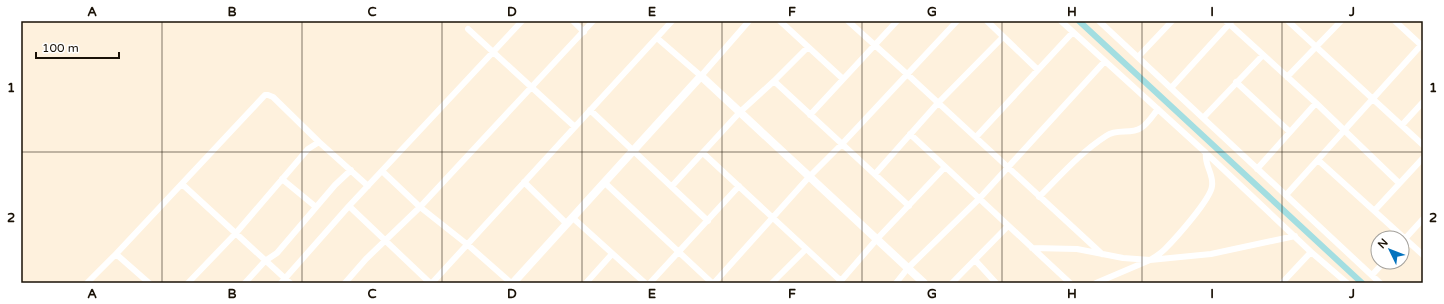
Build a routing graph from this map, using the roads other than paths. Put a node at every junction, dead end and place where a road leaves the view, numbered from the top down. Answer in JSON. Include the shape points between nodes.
{"nodes":[{"id":1,"x":522,"y":21,"type":"edge"},
{"id":2,"x":573,"y":21,"type":"edge"},
{"id":3,"x":594,"y":21,"type":"edge"},
{"id":4,"x":672,"y":21,"type":"edge"},
{"id":5,"x":749,"y":21,"type":"edge"},
{"id":6,"x":780,"y":21,"type":"edge"},
{"id":7,"x":848,"y":21,"type":"edge"},
{"id":8,"x":897,"y":21,"type":"edge"},
{"id":9,"x":957,"y":21,"type":"edge"},
{"id":10,"x":987,"y":21,"type":"edge"},
{"id":11,"x":1061,"y":21,"type":"edge"},
{"id":12,"x":1099,"y":21,"type":"edge"},
{"id":13,"x":1341,"y":21,"type":"edge"},
{"id":14,"x":1395,"y":21,"type":"edge"},
{"id":15,"x":1169,"y":22,"type":"edge"},
{"id":16,"x":1229,"y":22,"type":"edge"},
{"id":17,"x":1290,"y":22,"type":"edge"},
{"id":18,"x":468,"y":29,"type":"dead end"},
{"id":19,"x":584,"y":32,"type":"junction"},
{"id":20,"x":1073,"y":32,"type":"junction"},
{"id":21,"x":1003,"y":37,"type":"junction"},
{"id":22,"x":657,"y":38,"type":"junction"},
{"id":23,"x":1422,"y":44,"type":"edge"},
{"id":24,"x":874,"y":45,"type":"junction"},
{"id":25,"x":1316,"y":46,"type":"junction"},
{"id":26,"x":808,"y":47,"type":"junction"},
{"id":27,"x":494,"y":53,"type":"junction"},
{"id":28,"x":1263,"y":55,"type":"junction"},
{"id":29,"x":1138,"y":58,"type":"junction"},
{"id":30,"x":1105,"y":61,"type":"junction"},
{"id":31,"x":1038,"y":70,"type":"junction"},
{"id":32,"x":907,"y":74,"type":"junction"},
{"id":33,"x":701,"y":76,"type":"junction"},
{"id":34,"x":1287,"y":77,"type":"junction"},
{"id":35,"x":843,"y":78,"type":"junction"},
{"id":36,"x":774,"y":81,"type":"junction"},
{"id":37,"x":1236,"y":82,"type":"junction"},
{"id":38,"x":532,"y":88,"type":"junction"},
{"id":39,"x":1171,"y":88,"type":"junction"},
{"id":40,"x":1372,"y":98,"type":"junction"},
{"id":41,"x":1423,"y":102,"type":"edge"},
{"id":42,"x":938,"y":103,"type":"junction"},
{"id":43,"x":1316,"y":103,"type":"junction"},
{"id":44,"x":1158,"y":109,"type":"junction"},
{"id":45,"x":590,"y":110,"type":"junction"},
{"id":46,"x":740,"y":112,"type":"junction"},
{"id":47,"x":810,"y":115,"type":"junction"},
{"id":48,"x":1203,"y":118,"type":"junction"},
{"id":49,"x":1402,"y":125,"type":"junction"},
{"id":50,"x":575,"y":127,"type":"junction"},
{"id":51,"x":1344,"y":131,"type":"junction"},
{"id":52,"x":1290,"y":132,"type":"junction"},
{"id":53,"x":910,"y":134,"type":"junction"},
{"id":54,"x":976,"y":137,"type":"junction"},
{"id":55,"x":319,"y":142,"type":"junction"},
{"id":56,"x":842,"y":144,"type":"junction"},
{"id":57,"x":1423,"y":145,"type":"edge"},
{"id":58,"x":635,"y":151,"type":"junction"},
{"id":59,"x":703,"y":153,"type":"junction"},
{"id":60,"x":1206,"y":153,"type":"junction"},
{"id":61,"x":1423,"y":158,"type":"edge"},
{"id":62,"x":1318,"y":160,"type":"junction"},
{"id":63,"x":945,"y":167,"type":"junction"},
{"id":64,"x":1007,"y":167,"type":"junction"},
{"id":65,"x":1257,"y":169,"type":"junction"},
{"id":66,"x":351,"y":170,"type":"junction"},
{"id":67,"x":382,"y":171,"type":"junction"},
{"id":68,"x":875,"y":174,"type":"junction"},
{"id":69,"x":809,"y":177,"type":"junction"},
{"id":70,"x":282,"y":179,"type":"junction"},
{"id":71,"x":524,"y":182,"type":"junction"},
{"id":72,"x":605,"y":183,"type":"junction"},
{"id":73,"x":1399,"y":183,"type":"junction"},
{"id":74,"x":182,"y":184,"type":"junction"},
{"id":75,"x":368,"y":186,"type":"junction"},
{"id":76,"x":672,"y":186,"type":"junction"},
{"id":77,"x":738,"y":186,"type":"junction"},
{"id":78,"x":1286,"y":195,"type":"junction"},
{"id":79,"x":1039,"y":196,"type":"junction"},
{"id":80,"x":979,"y":199,"type":"junction"},
{"id":81,"x":350,"y":206,"type":"junction"},
{"id":82,"x":909,"y":206,"type":"junction"},
{"id":83,"x":316,"y":207,"type":"junction"},
{"id":84,"x":420,"y":207,"type":"junction"},
{"id":85,"x":1375,"y":210,"type":"junction"},
{"id":86,"x":573,"y":218,"type":"junction"},
{"id":87,"x":773,"y":218,"type":"junction"},
{"id":88,"x":1423,"y":219,"type":"edge"},
{"id":89,"x":708,"y":221,"type":"junction"},
{"id":90,"x":567,"y":224,"type":"junction"},
{"id":91,"x":1008,"y":226,"type":"junction"},
{"id":92,"x":1394,"y":230,"type":"edge"},
{"id":93,"x":1410,"y":233,"type":"edge"},
{"id":94,"x":236,"y":234,"type":"junction"},
{"id":95,"x":1295,"y":236,"type":"junction"},
{"id":96,"x":876,"y":239,"type":"junction"},
{"id":97,"x":386,"y":240,"type":"junction"},
{"id":98,"x":468,"y":245,"type":"junction"},
{"id":99,"x":1410,"y":245,"type":"edge"},
{"id":100,"x":1032,"y":248,"type":"junction"},
{"id":101,"x":806,"y":250,"type":"junction"},
{"id":102,"x":679,"y":252,"type":"junction"},
{"id":103,"x":1311,"y":252,"type":"junction"},
{"id":104,"x":116,"y":254,"type":"junction"},
{"id":105,"x":612,"y":254,"type":"junction"},
{"id":106,"x":1102,"y":254,"type":"junction"},
{"id":107,"x":1423,"y":255,"type":"edge"},
{"id":108,"x":975,"y":260,"type":"junction"},
{"id":109,"x":1150,"y":260,"type":"junction"},
{"id":110,"x":265,"y":261,"type":"junction"},
{"id":111,"x":908,"y":268,"type":"junction"},
{"id":112,"x":1377,"y":270,"type":"edge"},
{"id":113,"x":1372,"y":275,"type":"junction"},
{"id":114,"x":286,"y":282,"type":"edge"},
{"id":115,"x":840,"y":282,"type":"edge"},
{"id":116,"x":86,"y":283,"type":"edge"},
{"id":117,"x":149,"y":283,"type":"edge"},
{"id":118,"x":188,"y":283,"type":"edge"},
{"id":119,"x":245,"y":283,"type":"edge"},
{"id":120,"x":345,"y":283,"type":"edge"},
{"id":121,"x":431,"y":283,"type":"edge"},
{"id":122,"x":512,"y":283,"type":"edge"},
{"id":123,"x":586,"y":283,"type":"edge"},
{"id":124,"x":646,"y":283,"type":"edge"},
{"id":125,"x":650,"y":283,"type":"edge"},
{"id":126,"x":713,"y":283,"type":"edge"},
{"id":127,"x":772,"y":283,"type":"edge"},
{"id":128,"x":896,"y":283,"type":"edge"},
{"id":129,"x":924,"y":283,"type":"edge"},
{"id":130,"x":952,"y":283,"type":"edge"},
{"id":131,"x":996,"y":283,"type":"edge"},
{"id":132,"x":1070,"y":283,"type":"edge"},
{"id":133,"x":1096,"y":283,"type":"edge"},
{"id":134,"x":1282,"y":283,"type":"edge"},
{"id":135,"x":1347,"y":283,"type":"edge"},
{"id":136,"x":1380,"y":283,"type":"edge"}],
"edges":[{"from":1,"to":27,"type":"street"},
{"from":2,"to":19,"type":"street"},
{"from":3,"to":19,"type":"street"},
{"from":4,"to":22,"type":"street"},
{"from":5,"to":33,"type":"street"},
{"from":6,"to":26,"type":"street"},
{"from":7,"to":24,"type":"street"},
{"from":8,"to":24,"type":"street"},
{"from":9,"to":32,"type":"street"},
{"from":10,"to":21,"type":"street"},
{"from":11,"to":20,"type":"street"},
{"from":12,"to":29,"type":"street"},
{"from":13,"to":25,"type":"street"},
{"from":14,"to":23,"type":"street"},
{"from":15,"to":29,"type":"street"},
{"from":16,"to":28,"type":"street"},
{"from":16,"to":39,"type":"street"},
{"from":17,"to":25,"type":"street"},
{"from":18,"to":27,"type":"street"},
{"from":19,"to":38,"type":"street"},
{"from":20,"to":30,"type":"street"},
{"from":20,"to":31,"type":"street"},
{"from":21,"to":31,"type":"street"},
{"from":21,"to":42,"type":"street"},
{"from":22,"to":33,"type":"street"},
{"from":22,"to":45,"type":"street"},
{"from":23,"to":40,"type":"street"},
{"from":24,"to":32,"type":"street"},
{"from":24,"to":35,"type":"street"},
{"from":25,"to":34,"type":"street"},
{"from":25,"to":40,"type":"street"},
{"from":26,"to":35,"type":"street"},
{"from":26,"to":36,"type":"street"},
{"from":27,"to":38,"type":"street"},
{"from":27,"to":67,"type":"street"},
{"from":28,"to":34,"type":"street"},
{"from":28,"to":37,"type":"street"},
{"from":29,"to":39,"type":"street"},
{"from":30,"to":44,"type":"street"},
{"from":30,"to":64,"type":"street"},
{"from":31,"to":54,"type":"street"},
{"from":32,"to":42,"type":"street"},
{"from":32,"to":56,"type":"street"},
{"from":33,"to":46,"type":"street"},
{"from":33,"to":58,"type":"street"},
{"from":34,"to":43,"type":"street"},
{"from":35,"to":47,"type":"street"},
{"from":36,"to":46,"type":"street"},
{"from":36,"to":47,"type":"street"},
{"from":37,"to":48,"type":"street"},
{"from":37,"to":52,"type":"street"},
{"from":38,"to":50,"type":"street"},
{"from":38,"to":84,"type":"street"},
{"from":39,"to":48,"type":"street"},
{"from":40,"to":49,"type":"street"},
{"from":40,"to":51,"type":"street"},
{"from":41,"to":49,"type":"street"},
{"from":42,"to":53,"type":"street"},
{"from":42,"to":54,"type":"street"},
{"from":43,"to":51,"type":"street"},
{"from":43,"to":52,"type":"street"},
{"from":44,"to":60,"type":"street"},
{"from":44,"to":79,"type":"street","via":[[1143,127],[1114,132],[1102,138]]},
{"from":45,"to":50,"type":"street"},
{"from":45,"to":58,"type":"street"},
{"from":46,"to":59,"type":"street"},
{"from":46,"to":69,"type":"street"},
{"from":47,"to":56,"type":"street"},
{"from":48,"to":65,"type":"street"},
{"from":49,"to":57,"type":"street"},
{"from":50,"to":71,"type":"street"},
{"from":51,"to":62,"type":"street"},
{"from":51,"to":73,"type":"street"},
{"from":52,"to":65,"type":"street"},
{"from":53,"to":63,"type":"street"},
{"from":53,"to":68,"type":"street"},
{"from":54,"to":64,"type":"street"},
{"from":55,"to":66,"type":"street"},
{"from":55,"to":70,"type":"street","via":[[308,149]]},
{"from":55,"to":74,"type":"street","via":[[273,97],[265,95]]},
{"from":56,"to":68,"type":"street"},
{"from":56,"to":69,"type":"street"},
{"from":58,"to":72,"type":"street"},
{"from":58,"to":76,"type":"street"},
{"from":59,"to":76,"type":"street"},
{"from":59,"to":77,"type":"street"},
{"from":60,"to":95,"type":"street"},
{"from":60,"to":109,"type":"street","via":[[1206,162],[1212,179],[1210,194],[1164,250]]},
{"from":61,"to":73,"type":"street"},
{"from":62,"to":78,"type":"street"},
{"from":62,"to":85,"type":"street"},
{"from":63,"to":80,"type":"street"},
{"from":63,"to":82,"type":"street"},
{"from":64,"to":79,"type":"street"},
{"from":64,"to":80,"type":"street"},
{"from":65,"to":78,"type":"street"},
{"from":66,"to":75,"type":"street"},
{"from":66,"to":83,"type":"street"},
{"from":67,"to":75,"type":"street"},
{"from":67,"to":84,"type":"street"},
{"from":68,"to":82,"type":"street"},
{"from":69,"to":87,"type":"street"},
{"from":69,"to":96,"type":"street"},
{"from":70,"to":83,"type":"street"},
{"from":70,"to":94,"type":"street"},
{"from":71,"to":90,"type":"street"},
{"from":71,"to":98,"type":"street"},
{"from":72,"to":86,"type":"street"},
{"from":72,"to":102,"type":"street"},
{"from":73,"to":85,"type":"street"},
{"from":74,"to":94,"type":"street"},
{"from":74,"to":104,"type":"street"},
{"from":75,"to":81,"type":"street"},
{"from":76,"to":89,"type":"street"},
{"from":77,"to":87,"type":"street"},
{"from":77,"to":89,"type":"street"},
{"from":78,"to":113,"type":"street"},
{"from":79,"to":106,"type":"street"},
{"from":80,"to":91,"type":"street"},
{"from":80,"to":111,"type":"street"},
{"from":81,"to":97,"type":"street"},
{"from":81,"to":114,"type":"street"},
{"from":82,"to":96,"type":"street"},
{"from":83,"to":110,"type":"street","via":[[277,253]]},
{"from":84,"to":97,"type":"street"},
{"from":84,"to":98,"type":"street"},
{"from":85,"to":92,"type":"street"},
{"from":86,"to":90,"type":"street"},
{"from":86,"to":105,"type":"street"},
{"from":87,"to":101,"type":"street"},
{"from":87,"to":126,"type":"street"},
{"from":88,"to":93,"type":"street"},
{"from":89,"to":102,"type":"street"},
{"from":90,"to":122,"type":"street"},
{"from":91,"to":100,"type":"street"},
{"from":91,"to":108,"type":"street"},
{"from":94,"to":110,"type":"street"},
{"from":94,"to":118,"type":"street"},
{"from":95,"to":103,"type":"street"},
{"from":95,"to":109,"type":"street","via":[[1211,254]]},
{"from":96,"to":111,"type":"street"},
{"from":96,"to":115,"type":"street"},
{"from":97,"to":120,"type":"street"},
{"from":97,"to":121,"type":"street"},
{"from":98,"to":121,"type":"street"},
{"from":98,"to":122,"type":"street"},
{"from":99,"to":107,"type":"street"},
{"from":100,"to":106,"type":"street","via":[[1077,249]]},
{"from":100,"to":132,"type":"street"},
{"from":101,"to":115,"type":"street"},
{"from":101,"to":127,"type":"street"},
{"from":102,"to":125,"type":"street"},
{"from":102,"to":126,"type":"street"},
{"from":103,"to":134,"type":"street"},
{"from":103,"to":135,"type":"street"},
{"from":104,"to":116,"type":"street"},
{"from":104,"to":117,"type":"street"},
{"from":105,"to":123,"type":"street"},
{"from":105,"to":124,"type":"street"},
{"from":106,"to":109,"type":"street"},
{"from":108,"to":130,"type":"street"},
{"from":108,"to":131,"type":"street"},
{"from":109,"to":133,"type":"street"},
{"from":110,"to":114,"type":"street"},
{"from":110,"to":119,"type":"street"},
{"from":111,"to":128,"type":"street"},
{"from":111,"to":129,"type":"street"},
{"from":112,"to":113,"type":"street"},
{"from":113,"to":136,"type":"street"}]}
